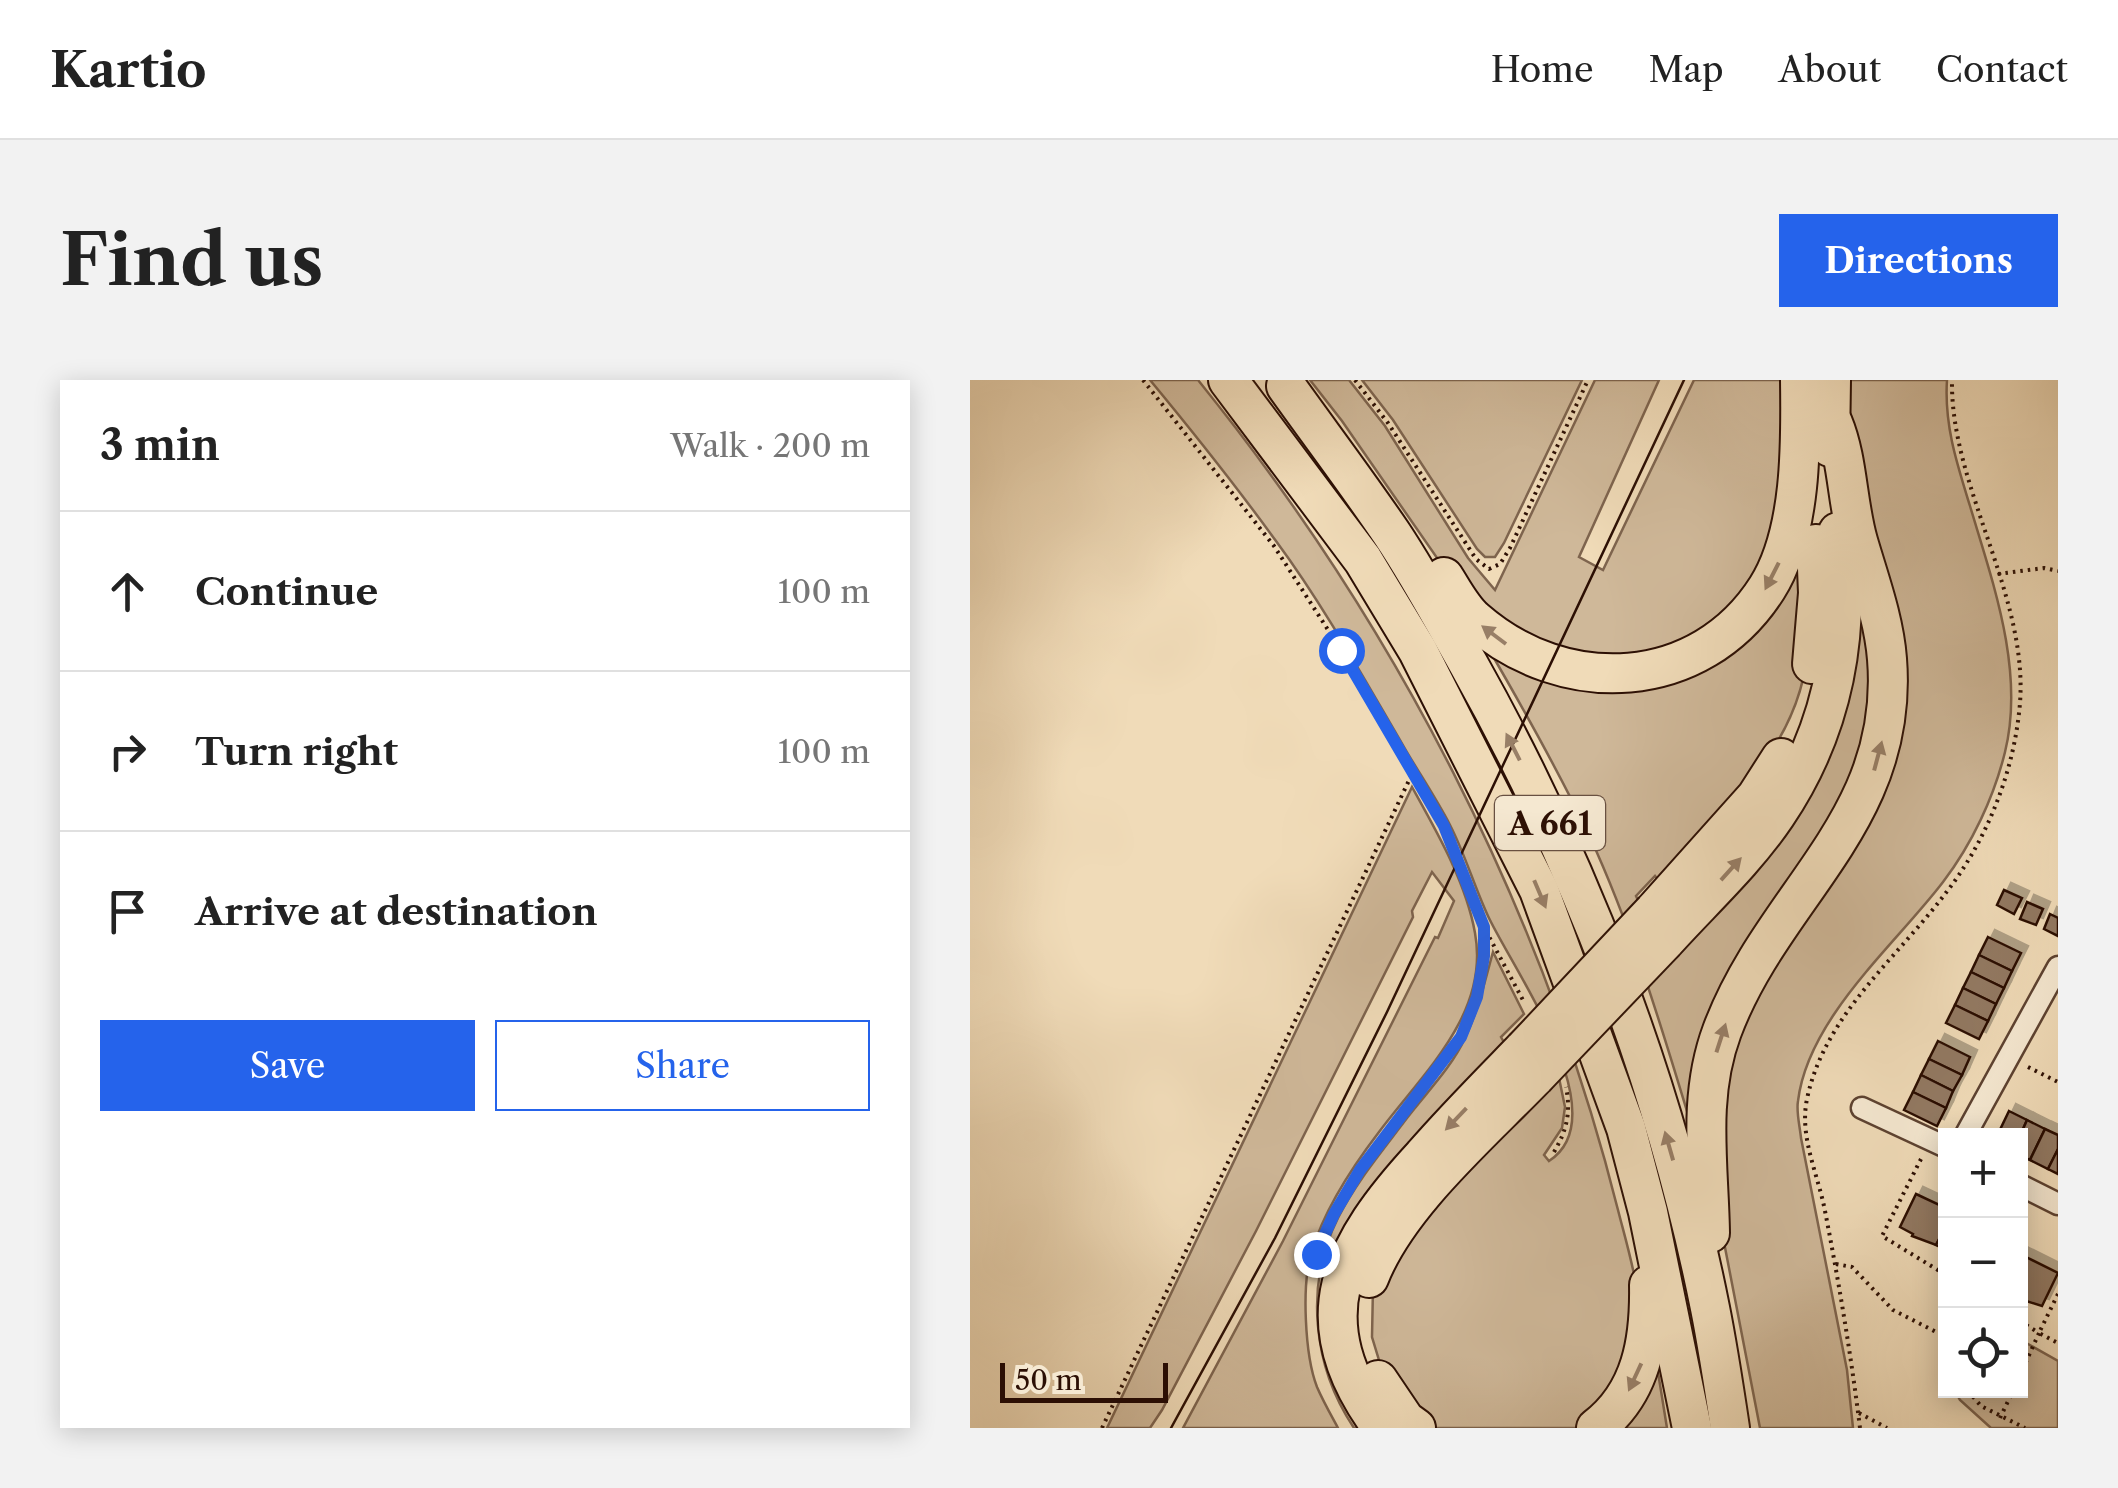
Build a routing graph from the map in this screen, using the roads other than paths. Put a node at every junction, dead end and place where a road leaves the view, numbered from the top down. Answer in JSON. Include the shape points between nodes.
{"nodes":[{"id":1,"x":1228,"y":380,"type":"edge"},
{"id":2,"x":1832,"y":380,"type":"edge"},
{"id":3,"x":1284,"y":383,"type":"edge"},
{"id":4,"x":1811,"y":405,"type":"edge"},
{"id":5,"x":2058,"y":967,"type":"edge"},
{"id":6,"x":1529,"y":1063,"type":"junction"},
{"id":7,"x":1862,"y":1108,"type":"dead end"},
{"id":8,"x":1969,"y":1128,"type":"edge"},
{"id":9,"x":1938,"y":1143,"type":"edge"},
{"id":10,"x":2028,"y":1189,"type":"edge"},
{"id":11,"x":2058,"y":1204,"type":"edge"},
{"id":12,"x":1648,"y":1212,"type":"junction"},
{"id":13,"x":1710,"y":1308,"type":"junction"},
{"id":14,"x":1382,"y":1428,"type":"edge"},
{"id":15,"x":1416,"y":1428,"type":"edge"},
{"id":16,"x":1596,"y":1428,"type":"edge"},
{"id":17,"x":1692,"y":1428,"type":"edge"},
{"id":18,"x":1730,"y":1428,"type":"edge"}],
"edges":[{"from":1,"to":12,"type":"highway","number":"A 661","one_way":true,"via":[[1363,560],[1464,737],[1567,961]]},
{"from":2,"to":4,"type":"highway"},
{"from":4,"to":3,"type":"highway","one_way":true,"via":[[1792,525],[1767,588],[1738,623],[1703,649],[1625,676],[1543,663],[1472,617],[1372,474]]},
{"from":13,"to":3,"type":"highway","number":"A 661","one_way":true,"via":[[1630,1017],[1540,799],[1402,550]]},
{"from":4,"to":6,"type":"highway","bridge":true,"via":[[1816,647],[1785,751],[1659,926]]},
{"from":13,"to":4,"type":"highway","one_way":true,"via":[[1704,1159],[1708,1083],[1722,1031],[1773,934],[1857,810],[1886,727],[1887,656],[1840,441]]},
{"from":5,"to":8,"type":"street"},
{"from":6,"to":14,"type":"highway","one_way":true,"via":[[1384,1198],[1346,1267],[1340,1344],[1352,1383]]},
{"from":6,"to":15,"type":"highway","via":[[1380,1249],[1367,1284],[1362,1320],[1368,1357],[1382,1391]]},
{"from":7,"to":9,"type":"street"},
{"from":10,"to":11,"type":"street"},
{"from":12,"to":16,"type":"highway","one_way":true,"via":[[1644,1356],[1630,1390]]},
{"from":12,"to":17,"type":"highway","number":"A 661"},
{"from":13,"to":18,"type":"highway","number":"A 661"}]}
